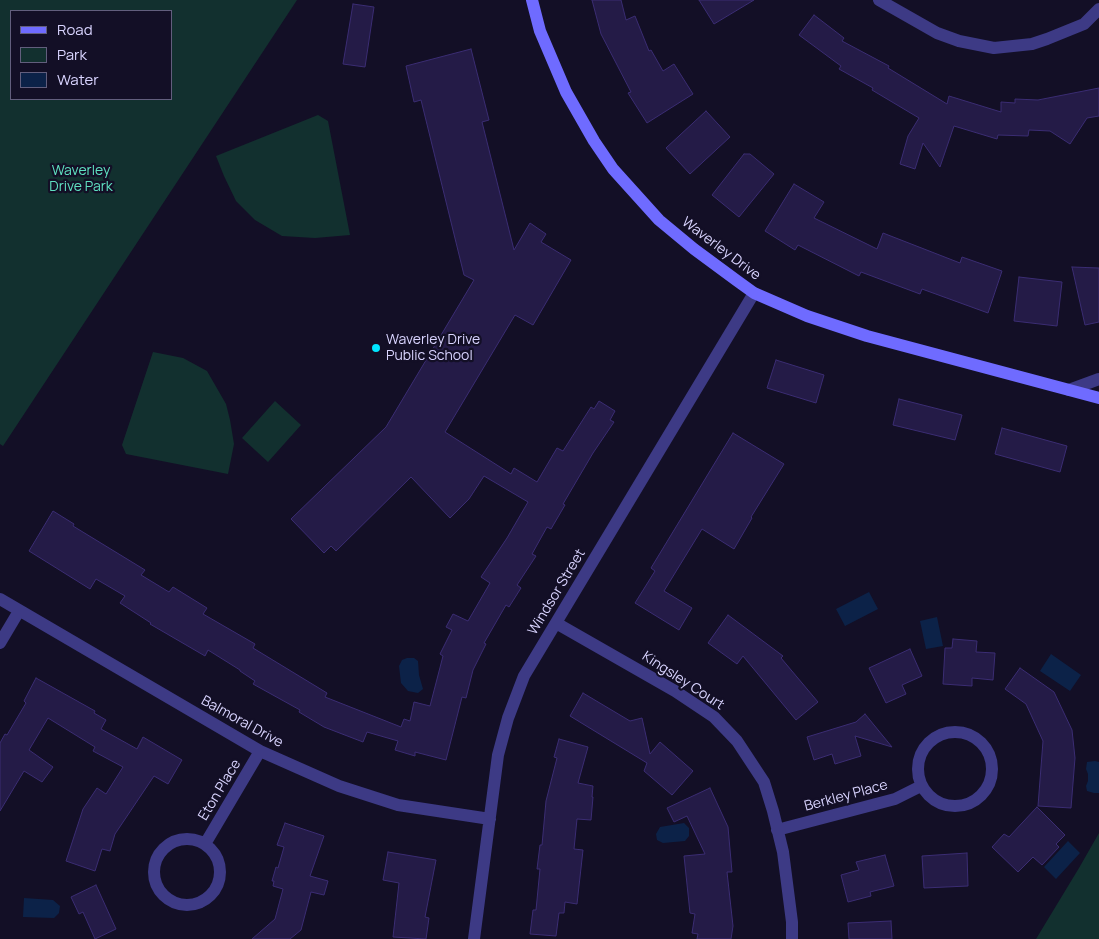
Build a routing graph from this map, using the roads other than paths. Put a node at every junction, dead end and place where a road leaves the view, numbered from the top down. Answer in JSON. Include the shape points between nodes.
{"nodes":[{"id":1,"x":532,"y":0,"type":"edge"},
{"id":2,"x":879,"y":0,"type":"edge"},
{"id":3,"x":1099,"y":9,"type":"edge"},
{"id":4,"x":754,"y":293,"type":"junction"},
{"id":5,"x":1099,"y":379,"type":"edge"},
{"id":6,"x":1069,"y":390,"type":"junction"},
{"id":7,"x":1099,"y":398,"type":"edge"},
{"id":8,"x":0,"y":599,"type":"edge"},
{"id":9,"x":19,"y":611,"type":"junction"},
{"id":10,"x":556,"y":623,"type":"junction"},
{"id":11,"x":0,"y":643,"type":"edge"},
{"id":12,"x":260,"y":752,"type":"junction"},
{"id":13,"x":921,"y":786,"type":"junction"},
{"id":14,"x":490,"y":819,"type":"junction"},
{"id":15,"x":777,"y":830,"type":"junction"},
{"id":16,"x":205,"y":844,"type":"junction"},
{"id":17,"x":474,"y":939,"type":"edge"},
{"id":18,"x":792,"y":939,"type":"edge"}],
"edges":[{"from":1,"to":4,"type":"street","name":"Waverley Drive","via":[[540,31],[566,92],[613,168],[659,220]]},
{"from":2,"to":3,"type":"street","via":[[937,33],[994,48],[1048,39],[1084,24]]},
{"from":4,"to":6,"type":"street","name":"Waverley Drive","via":[[807,316],[867,336]]},
{"from":4,"to":10,"type":"street","name":"Windsor Street"},
{"from":5,"to":6,"type":"street"},
{"from":6,"to":7,"type":"street","name":"Waverley Drive"},
{"from":8,"to":9,"type":"street","name":"Balmoral Drive"},
{"from":9,"to":11,"type":"street"},
{"from":9,"to":12,"type":"street","name":"Balmoral Drive"},
{"from":10,"to":14,"type":"street","name":"Windsor Street","via":[[524,676],[508,718],[498,755]]},
{"from":10,"to":15,"type":"street","name":"Kingsley Court","via":[[675,691],[714,718],[737,741],[764,782]]},
{"from":12,"to":14,"type":"street","name":"Balmoral Drive","via":[[339,786],[398,805]]},
{"from":12,"to":16,"type":"street","name":"Eton Place"},
{"from":13,"to":13,"type":"street","via":[[928,796],[950,807],[974,802],[990,783],[992,770],[985,747],[965,733],[941,734],[924,748],[918,761]]},
{"from":13,"to":15,"type":"street","name":"Berkley Place","via":[[895,799]]},
{"from":14,"to":17,"type":"street","name":"Windsor Street"},
{"from":15,"to":18,"type":"street","name":"Kingsley Court","via":[[783,852]]},
{"from":16,"to":16,"type":"street","name":"Eton Place","via":[[195,839],[172,842],[156,859],[154,880],[158,890],[174,904],[189,906],[204,901],[218,885],[221,874],[219,862]]}]}
